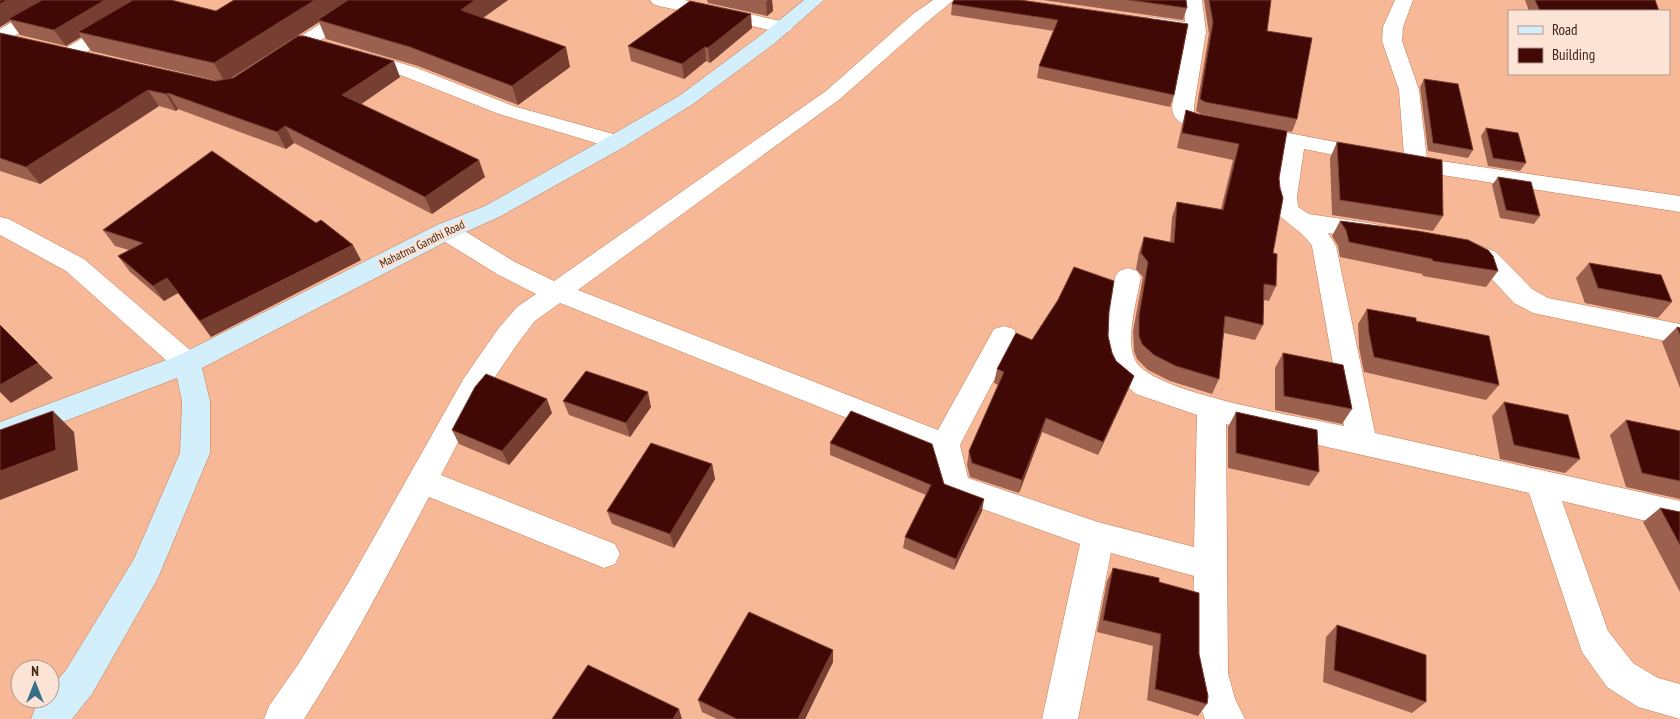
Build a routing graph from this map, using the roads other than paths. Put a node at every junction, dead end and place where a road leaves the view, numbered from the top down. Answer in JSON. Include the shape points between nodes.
{"nodes":[{"id":1,"x":64,"y":0,"type":"edge"},
{"id":2,"x":159,"y":0,"type":"edge"},
{"id":3,"x":369,"y":0,"type":"edge"},
{"id":4,"x":659,"y":0,"type":"edge"},
{"id":5,"x":815,"y":0,"type":"edge"},
{"id":6,"x":945,"y":0,"type":"edge"},
{"id":7,"x":1193,"y":0,"type":"edge"},
{"id":8,"x":1404,"y":0,"type":"edge"},
{"id":9,"x":1134,"y":21,"type":"edge"},
{"id":10,"x":783,"y":27,"type":"junction"},
{"id":11,"x":1195,"y":29,"type":"junction"},
{"id":12,"x":68,"y":55,"type":"junction"},
{"id":13,"x":95,"y":61,"type":"edge"},
{"id":14,"x":1295,"y":140,"type":"junction"},
{"id":15,"x":616,"y":142,"type":"junction"},
{"id":16,"x":1416,"y":164,"type":"junction"},
{"id":17,"x":1680,"y":204,"type":"edge"},
{"id":18,"x":1300,"y":221,"type":"junction"},
{"id":19,"x":0,"y":225,"type":"edge"},
{"id":20,"x":446,"y":231,"type":"junction"},
{"id":21,"x":1400,"y":235,"type":"edge"},
{"id":22,"x":1447,"y":243,"type":"edge"},
{"id":23,"x":1128,"y":277,"type":"dead end"},
{"id":24,"x":550,"y":289,"type":"junction"},
{"id":25,"x":1680,"y":334,"type":"edge"},
{"id":26,"x":1004,"y":336,"type":"dead end"},
{"id":27,"x":187,"y":362,"type":"junction"},
{"id":28,"x":1212,"y":409,"type":"junction"},
{"id":29,"x":0,"y":434,"type":"edge"},
{"id":30,"x":1362,"y":442,"type":"junction"},
{"id":31,"x":945,"y":445,"type":"junction"},
{"id":32,"x":422,"y":481,"type":"junction"},
{"id":33,"x":1541,"y":484,"type":"junction"},
{"id":34,"x":1680,"y":516,"type":"edge"},
{"id":35,"x":1098,"y":536,"type":"junction"},
{"id":36,"x":604,"y":554,"type":"dead end"},
{"id":37,"x":1210,"y":566,"type":"junction"},
{"id":38,"x":1680,"y":702,"type":"edge"},
{"id":39,"x":49,"y":719,"type":"edge"},
{"id":40,"x":282,"y":719,"type":"edge"},
{"id":41,"x":1060,"y":719,"type":"edge"},
{"id":42,"x":1227,"y":719,"type":"edge"}],
"edges":[{"from":1,"to":12,"type":"street","via":[[15,27],[4,35],[4,40]]},
{"from":2,"to":12,"type":"street"},
{"from":3,"to":15,"type":"street","via":[[293,50],[312,44],[339,50],[410,72],[506,110]]},
{"from":4,"to":10,"type":"street"},
{"from":5,"to":10,"type":"main road","name":"Mahatma Gandhi Road"},
{"from":6,"to":24,"type":"street","via":[[833,95]]},
{"from":7,"to":11,"type":"street"},
{"from":8,"to":16,"type":"street","via":[[1392,41],[1409,90]]},
{"from":9,"to":11,"type":"street"},
{"from":10,"to":15,"type":"main road","name":"Mahatma Gandhi Road","via":[[686,100]]},
{"from":11,"to":14,"type":"street","via":[[1197,34],[1183,114],[1194,120]]},
{"from":12,"to":13,"type":"street"},
{"from":14,"to":16,"type":"street"},
{"from":14,"to":18,"type":"street","via":[[1285,197],[1287,210]]},
{"from":15,"to":20,"type":"main road","name":"Mahatma Gandhi Road","via":[[493,210]]},
{"from":16,"to":17,"type":"street"},
{"from":18,"to":21,"type":"street"},
{"from":18,"to":30,"type":"street","via":[[1315,231],[1324,246]]},
{"from":19,"to":27,"type":"street","via":[[75,264]]},
{"from":20,"to":24,"type":"street","via":[[506,268]]},
{"from":20,"to":27,"type":"main road","name":"Mahatma Gandhi Road"},
{"from":22,"to":25,"type":"street","via":[[1486,258],[1523,296],[1542,306]]},
{"from":23,"to":28,"type":"street","via":[[1119,327],[1123,367],[1146,386]]},
{"from":24,"to":31,"type":"street"},
{"from":24,"to":32,"type":"street","via":[[508,336],[474,386]]},
{"from":26,"to":31,"type":"street"},
{"from":27,"to":29,"type":"main road","name":"Mahatma Gandhi Road"},
{"from":27,"to":39,"type":"main road","via":[[196,401],[195,453],[146,568],[79,682]]},
{"from":28,"to":30,"type":"street"},
{"from":28,"to":37,"type":"street"},
{"from":30,"to":33,"type":"street"},
{"from":31,"to":35,"type":"street","via":[[955,486]]},
{"from":32,"to":36,"type":"street"},
{"from":32,"to":40,"type":"street","via":[[362,591]]},
{"from":33,"to":34,"type":"street"},
{"from":33,"to":38,"type":"street","via":[[1594,640],[1620,675],[1651,694]]},
{"from":35,"to":37,"type":"street"},
{"from":35,"to":41,"type":"street"},
{"from":37,"to":42,"type":"street","via":[[1210,673],[1219,708]]}]}
